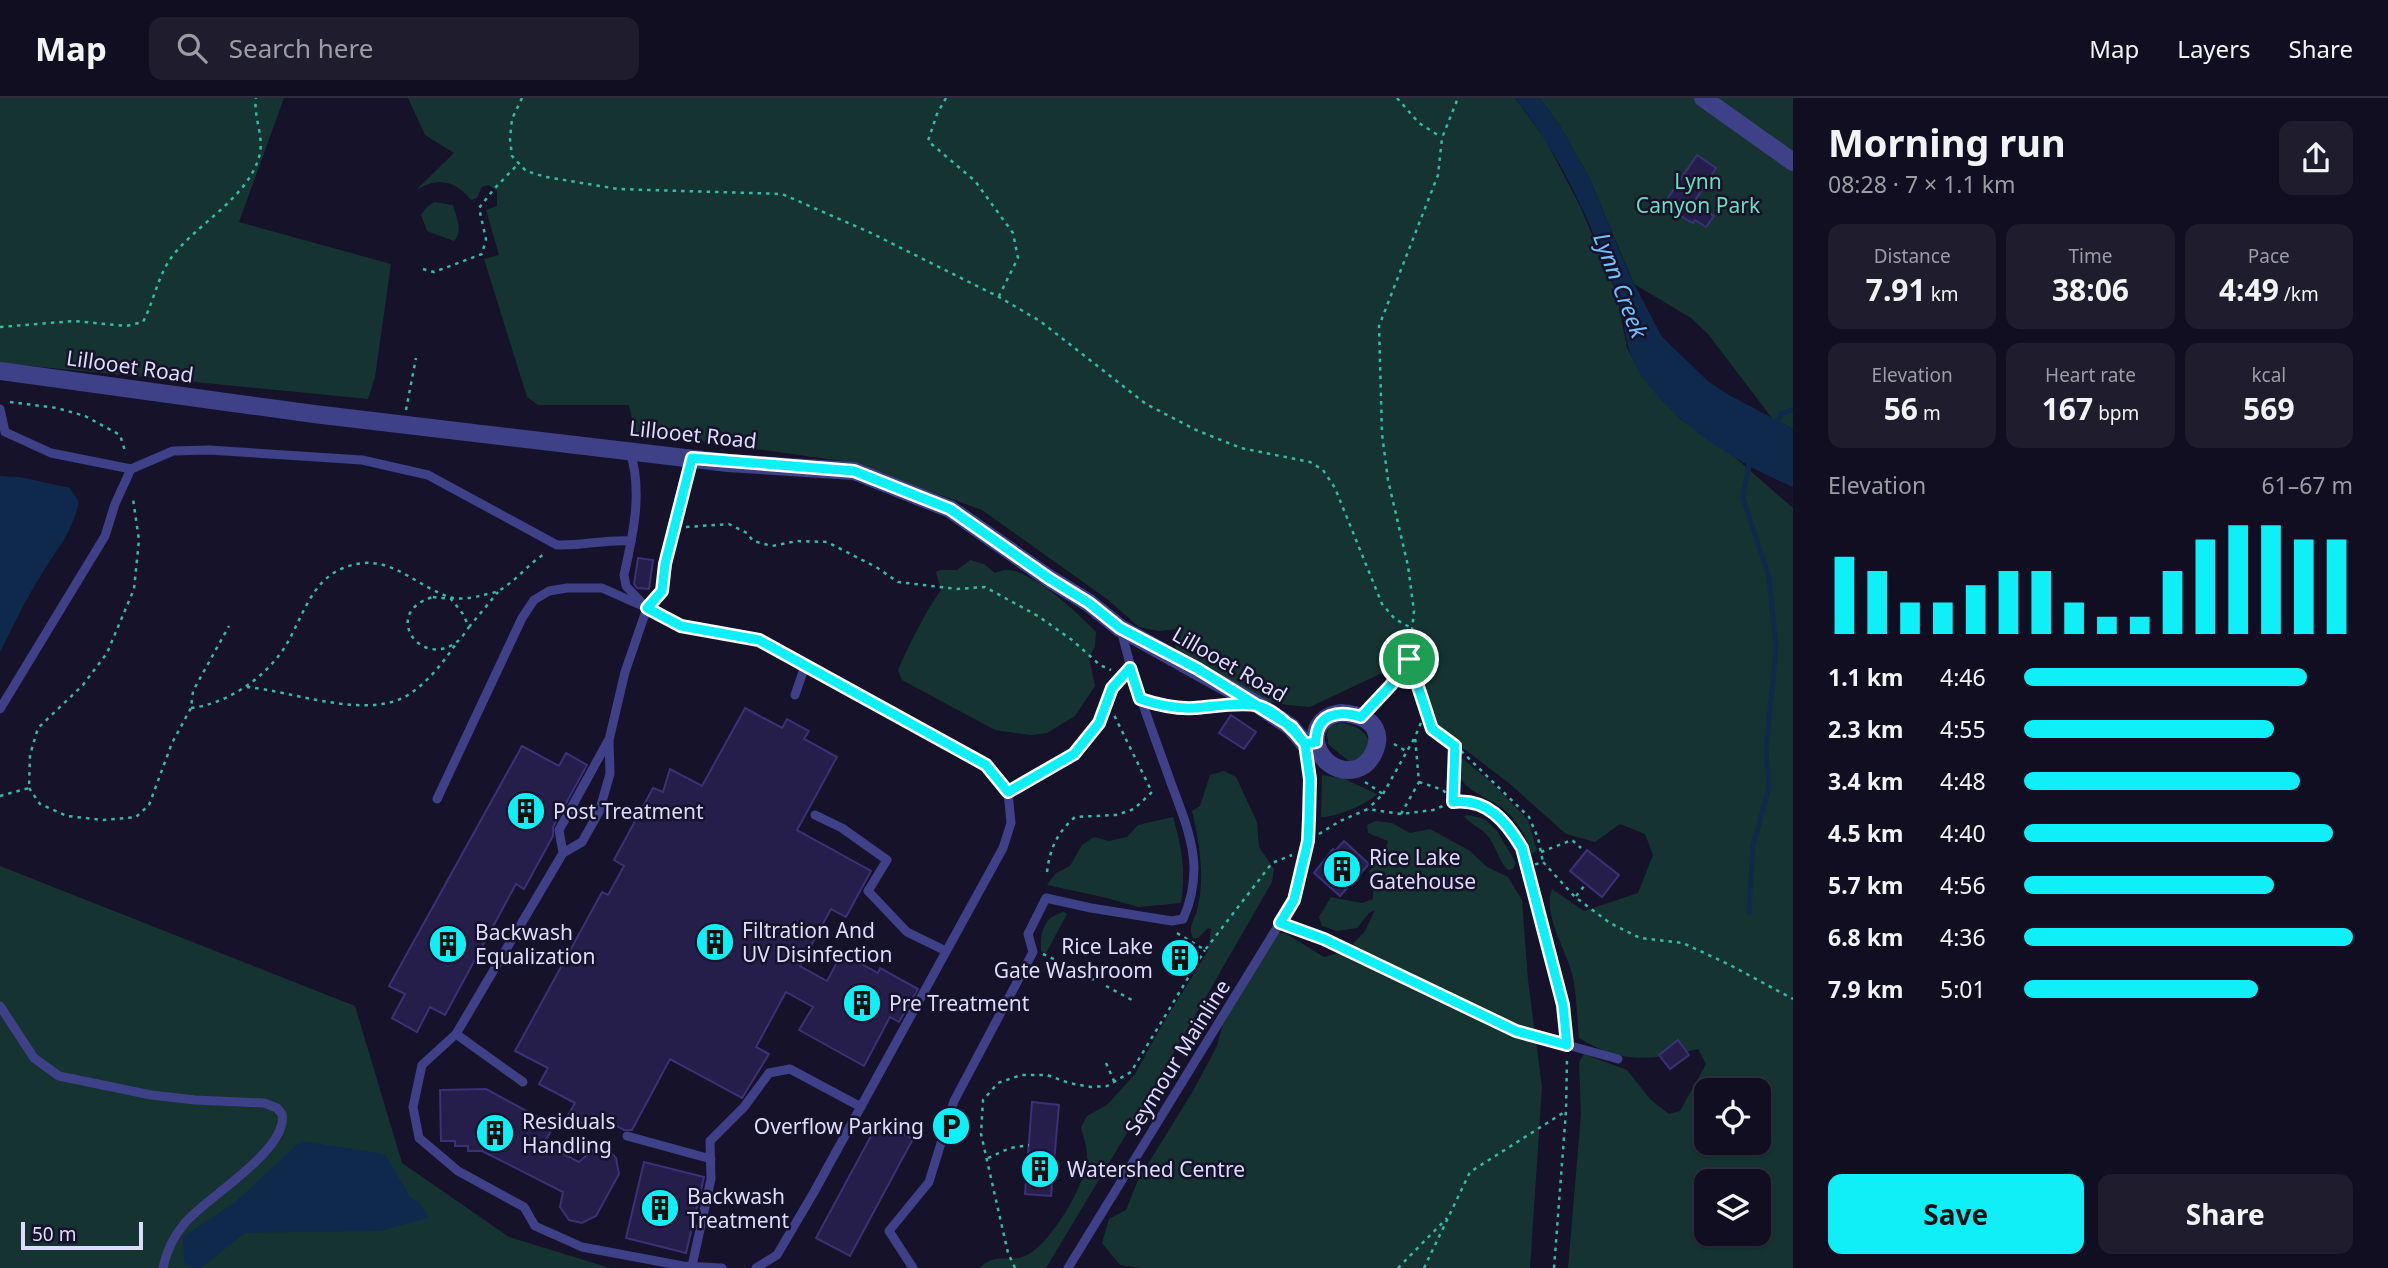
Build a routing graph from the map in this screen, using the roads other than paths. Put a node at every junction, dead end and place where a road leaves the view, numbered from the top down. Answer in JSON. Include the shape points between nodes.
{"nodes":[{"id":1,"x":1703,"y":98,"type":"edge"},
{"id":2,"x":1793,"y":162,"type":"edge"},
{"id":3,"x":0,"y":371,"type":"edge"},
{"id":4,"x":0,"y":409,"type":"edge"},
{"id":5,"x":629,"y":450,"type":"junction"},
{"id":6,"x":692,"y":458,"type":"junction"},
{"id":7,"x":131,"y":469,"type":"junction"},
{"id":8,"x":631,"y":541,"type":"junction"},
{"id":9,"x":647,"y":608,"type":"junction"},
{"id":10,"x":1120,"y":628,"type":"junction"},
{"id":11,"x":805,"y":666,"type":"junction"},
{"id":12,"x":1130,"y":668,"type":"junction"},
{"id":13,"x":795,"y":695,"type":"dead end"},
{"id":14,"x":0,"y":709,"type":"edge"},
{"id":15,"x":609,"y":740,"type":"junction"},
{"id":16,"x":1310,"y":743,"type":"junction"},
{"id":17,"x":1008,"y":792,"type":"junction"},
{"id":18,"x":437,"y":799,"type":"dead end"},
{"id":19,"x":815,"y":815,"type":"dead end"},
{"id":20,"x":563,"y":853,"type":"junction"},
{"id":21,"x":1280,"y":923,"type":"junction"},
{"id":22,"x":946,"y":951,"type":"junction"},
{"id":23,"x":0,"y":1006,"type":"edge"},
{"id":24,"x":456,"y":1034,"type":"junction"},
{"id":25,"x":1618,"y":1059,"type":"dead end"},
{"id":26,"x":523,"y":1082,"type":"dead end"},
{"id":27,"x":861,"y":1107,"type":"junction"},
{"id":28,"x":627,"y":1136,"type":"dead end"},
{"id":29,"x":711,"y":1159,"type":"junction"},
{"id":30,"x":692,"y":1266,"type":"edge"},
{"id":31,"x":163,"y":1268,"type":"edge"},
{"id":32,"x":722,"y":1268,"type":"edge"},
{"id":33,"x":756,"y":1268,"type":"edge"},
{"id":34,"x":913,"y":1268,"type":"edge"},
{"id":35,"x":1068,"y":1268,"type":"edge"}],
"edges":[{"from":1,"to":2,"type":"street"},
{"from":3,"to":5,"type":"street","name":"Lillooet Road","via":[[314,414]]},
{"from":4,"to":7,"type":"lane","via":[[5,432],[51,453]]},
{"from":5,"to":6,"type":"street","name":"Lillooet Road"},
{"from":5,"to":8,"type":"lane","via":[[636,489]]},
{"from":6,"to":9,"type":"lane","via":[[662,591]]},
{"from":6,"to":10,"type":"street","name":"Lillooet Road","via":[[854,471],[950,509]]},
{"from":7,"to":8,"type":"lane","via":[[173,451],[362,460],[428,475],[557,545]]},
{"from":7,"to":14,"type":"lane","via":[[105,536]]},
{"from":8,"to":9,"type":"lane","via":[[626,586]]},
{"from":9,"to":11,"type":"lane","via":[[681,626],[759,640]]},
{"from":9,"to":15,"type":"lane"},
{"from":9,"to":18,"type":"lane","via":[[602,588],[549,591],[534,600]]},
{"from":10,"to":12,"type":"lane"},
{"from":10,"to":16,"type":"street","name":"Lillooet Road","via":[[1260,706]]},
{"from":11,"to":13,"type":"lane"},
{"from":11,"to":17,"type":"lane","via":[[986,765]]},
{"from":12,"to":17,"type":"lane","via":[[1112,688],[1099,723],[1074,754]]},
{"from":12,"to":34,"type":"lane","via":[[1191,848],[1194,865],[1189,906],[1183,919],[1172,921],[1046,898],[1028,934],[1033,953],[954,1101],[929,1182],[889,1231]]},
{"from":15,"to":20,"type":"lane","via":[[559,830]]},
{"from":15,"to":20,"type":"lane","via":[[610,774],[599,812],[582,842]]},
{"from":16,"to":16,"type":"street","via":[[1319,725],[1333,714],[1361,717],[1375,728],[1377,738],[1368,762],[1346,769],[1326,761]]},
{"from":16,"to":21,"type":"lane","name":"Seymour Mainline","via":[[1308,841],[1294,900]]},
{"from":17,"to":22,"type":"lane","via":[[1011,823],[1003,848]]},
{"from":19,"to":22,"type":"lane","via":[[887,860],[868,891],[907,932]]},
{"from":20,"to":24,"type":"lane"},
{"from":21,"to":25,"type":"lane","via":[[1324,939],[1516,1031]]},
{"from":21,"to":35,"type":"lane","name":"Seymour Mainline"},
{"from":22,"to":27,"type":"lane"},
{"from":23,"to":31,"type":"lane","via":[[34,1058],[59,1076],[152,1095],[264,1103],[282,1114],[276,1140],[184,1224]]},
{"from":24,"to":26,"type":"lane"},
{"from":24,"to":30,"type":"lane","via":[[422,1065],[412,1107],[418,1138],[458,1171],[524,1207],[535,1226],[582,1247]]},
{"from":27,"to":29,"type":"lane","via":[[790,1069],[769,1073],[710,1141]]},
{"from":27,"to":33,"type":"lane","via":[[777,1255]]},
{"from":28,"to":29,"type":"lane"},
{"from":29,"to":30,"type":"lane"},
{"from":30,"to":32,"type":"lane"}]}
